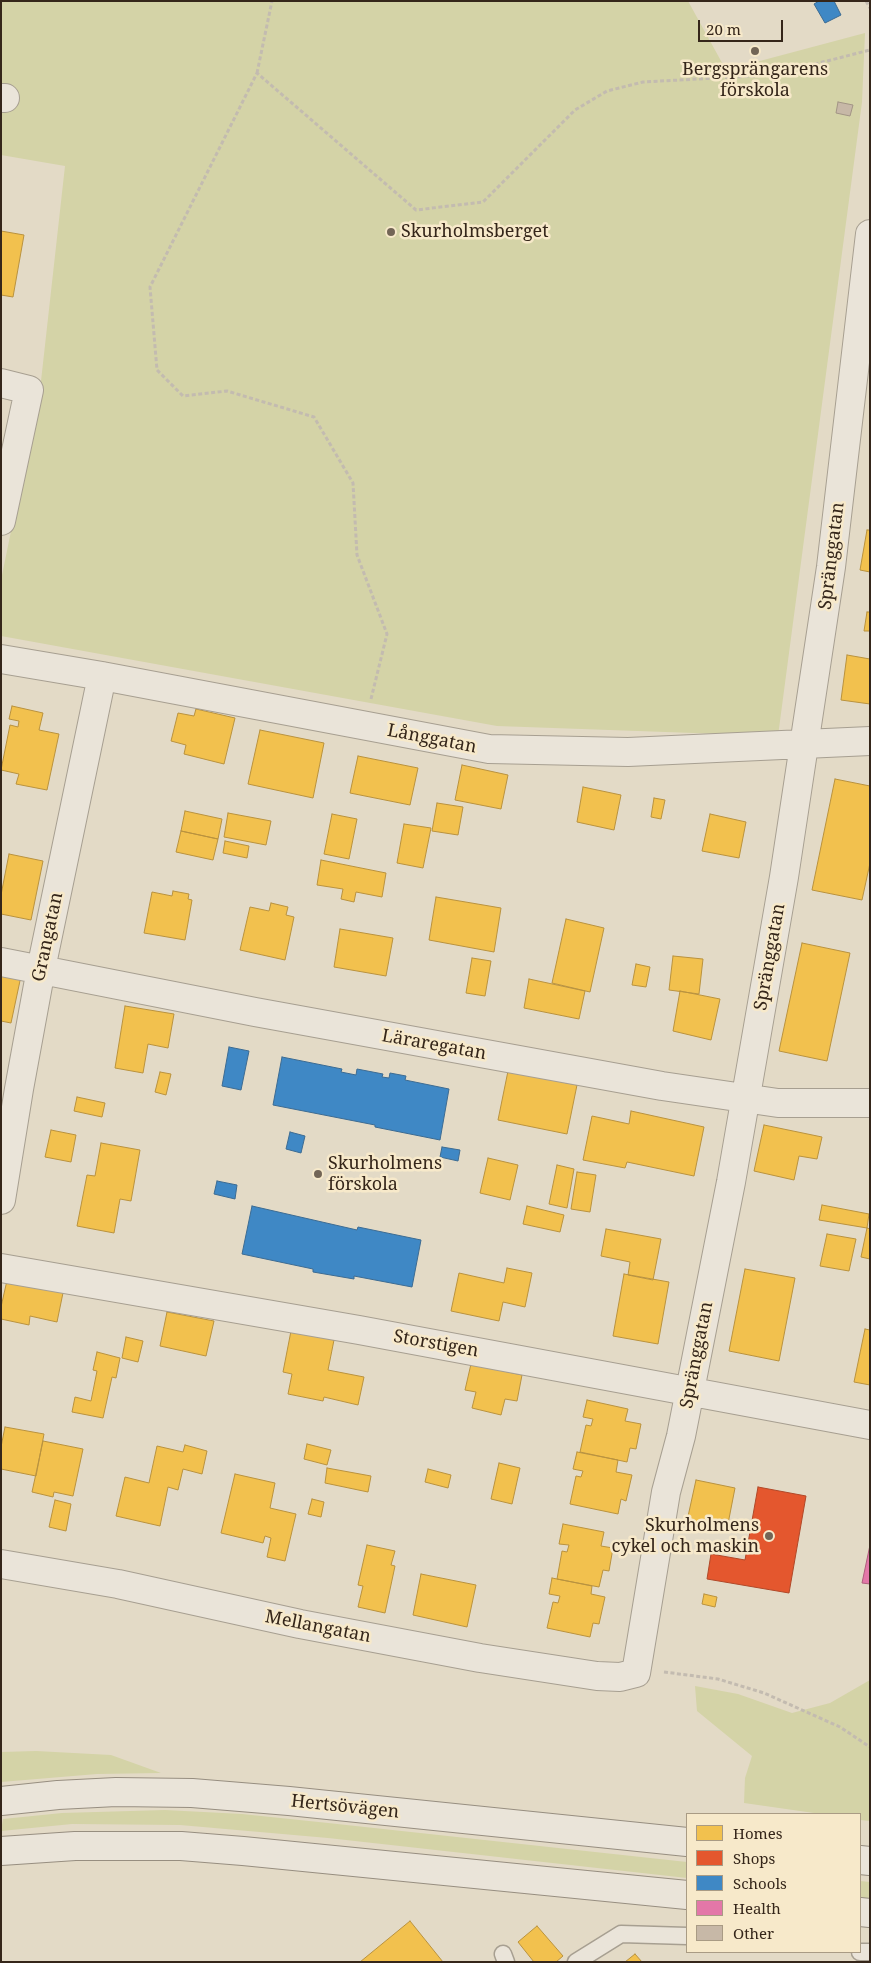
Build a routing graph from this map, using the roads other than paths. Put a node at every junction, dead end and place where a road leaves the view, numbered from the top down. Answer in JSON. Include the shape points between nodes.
{"nodes":[{"id":1,"x":870,"y":234,"type":"edge"},
{"id":2,"x":1,"y":383,"type":"edge"},
{"id":3,"x":1,"y":521,"type":"edge"},
{"id":4,"x":1,"y":659,"type":"edge"},
{"id":5,"x":102,"y":676,"type":"junction"},
{"id":6,"x":870,"y":741,"type":"edge"},
{"id":7,"x":806,"y":743,"type":"junction"},
{"id":8,"x":1,"y":962,"type":"edge"},
{"id":9,"x":42,"y":969,"type":"junction"},
{"id":10,"x":745,"y":1099,"type":"junction"},
{"id":11,"x":870,"y":1103,"type":"edge"},
{"id":12,"x":1,"y":1200,"type":"edge"},
{"id":13,"x":1,"y":1268,"type":"edge"},
{"id":14,"x":690,"y":1391,"type":"junction"},
{"id":15,"x":870,"y":1424,"type":"edge"},
{"id":16,"x":1,"y":1564,"type":"edge"},
{"id":17,"x":636,"y":1673,"type":"joint"},
{"id":18,"x":1,"y":1802,"type":"edge"},
{"id":19,"x":686,"y":1842,"type":"edge"},
{"id":20,"x":1,"y":1851,"type":"edge"},
{"id":21,"x":686,"y":1895,"type":"edge"},
{"id":22,"x":686,"y":1936,"type":"edge"},
{"id":23,"x":576,"y":1962,"type":"edge"}],
"edges":[{"from":1,"to":7,"type":"street","name":"Spränggatan","via":[[831,567]]},
{"from":2,"to":3,"type":"street","via":[[28,390]]},
{"from":4,"to":5,"type":"street","name":"Långgatan"},
{"from":5,"to":7,"type":"street","name":"Långgatan","via":[[489,749],[628,752]]},
{"from":5,"to":9,"type":"street","name":"Grangatan"},
{"from":6,"to":7,"type":"street","name":"Långgatan"},
{"from":7,"to":10,"type":"street","name":"Spränggatan"},
{"from":8,"to":9,"type":"street","name":"Läraregatan"},
{"from":9,"to":10,"type":"street","name":"Läraregatan","via":[[255,1012]]},
{"from":9,"to":12,"type":"street","name":"Grangatan"},
{"from":10,"to":11,"type":"street","name":"Läraregatan","via":[[778,1103]]},
{"from":10,"to":14,"type":"street","name":"Spränggatan"},
{"from":13,"to":14,"type":"street","name":"Storstigen"},
{"from":14,"to":15,"type":"street","name":"Storstigen"},
{"from":14,"to":17,"type":"street","name":"Spränggatan","via":[[666,1492]]},
{"from":16,"to":17,"type":"street","name":"Mellangatan","via":[[118,1584],[300,1624],[480,1658],[597,1676],[620,1677]]},
{"from":18,"to":19,"type":"street","name":"Hertsövägen","via":[[116,1792],[192,1793]]},
{"from":20,"to":21,"type":"street","via":[[75,1846],[181,1846]]},
{"from":22,"to":23,"type":"lane","via":[[621,1934]]}]}
